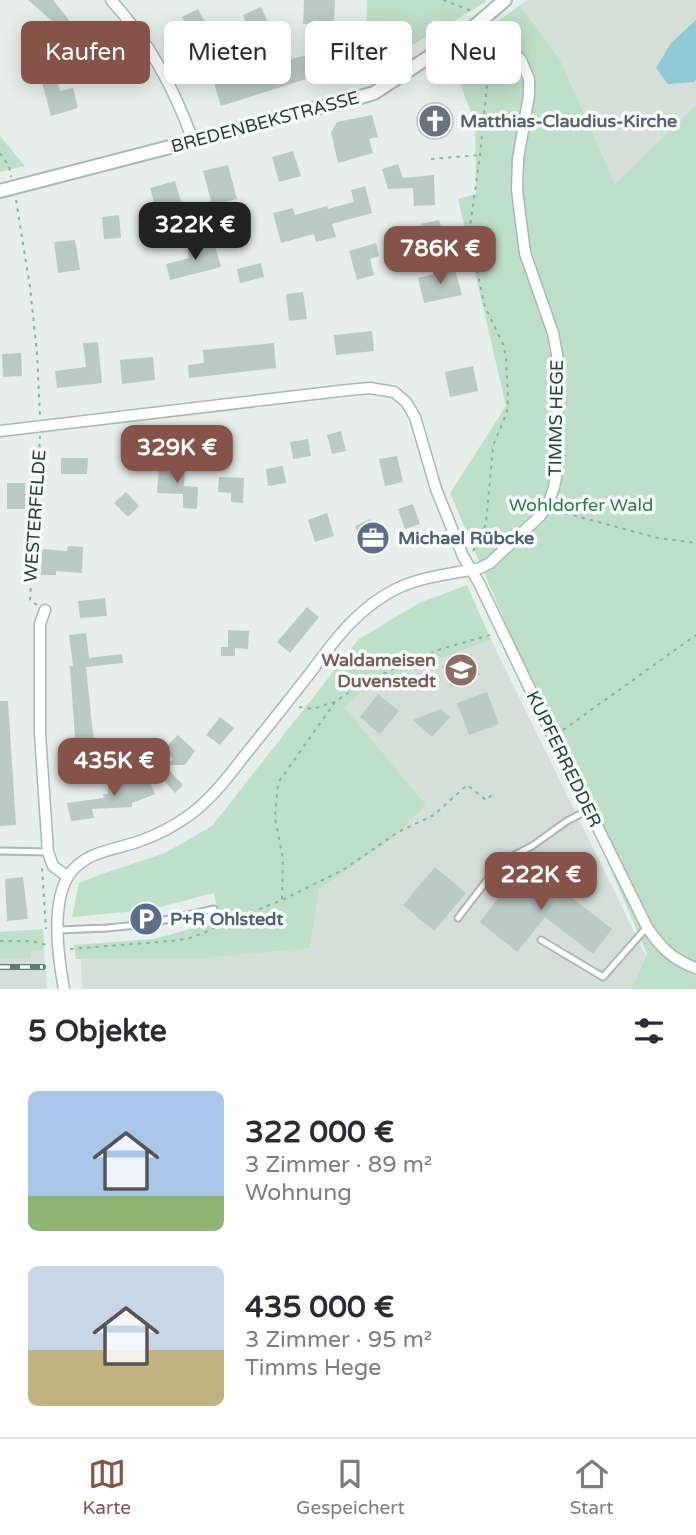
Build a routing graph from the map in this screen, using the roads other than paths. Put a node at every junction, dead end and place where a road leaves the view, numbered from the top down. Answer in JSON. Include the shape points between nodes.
{"nodes":[{"id":1,"x":111,"y":0,"type":"edge"},
{"id":2,"x":505,"y":0,"type":"edge"},
{"id":3,"x":482,"y":20,"type":"junction"},
{"id":4,"x":193,"y":141,"type":"junction"},
{"id":5,"x":0,"y":191,"type":"edge"},
{"id":6,"x":0,"y":431,"type":"edge"},
{"id":7,"x":471,"y":570,"type":"junction"},
{"id":8,"x":45,"y":610,"type":"road end"},
{"id":9,"x":590,"y":809,"type":"junction"},
{"id":10,"x":0,"y":850,"type":"edge"},
{"id":11,"x":48,"y":853,"type":"junction"},
{"id":12,"x":68,"y":877,"type":"junction"},
{"id":13,"x":214,"y":909,"type":"dead end"},
{"id":14,"x":458,"y":918,"type":"dead end"},
{"id":15,"x":647,"y":927,"type":"junction"},
{"id":16,"x":58,"y":930,"type":"junction"},
{"id":17,"x":541,"y":940,"type":"dead end"},
{"id":18,"x":696,"y":968,"type":"edge"},
{"id":19,"x":64,"y":989,"type":"edge"}],
"edges":[{"from":1,"to":4,"type":"street","via":[[163,73]]},
{"from":2,"to":3,"type":"street","name":"BREDENBEKSTRASSE"},
{"from":3,"to":4,"type":"street","name":"BREDENBEKSTRASSE","via":[[374,93]]},
{"from":3,"to":7,"type":"street","name":"TIMMS HEGE","via":[[521,60],[529,79],[517,190],[525,253],[558,354],[557,472],[547,507],[498,557]]},
{"from":4,"to":5,"type":"street","name":"BREDENBEKSTRASSE"},
{"from":6,"to":7,"type":"street","name":"KUPFERREDDER","via":[[348,390],[394,392],[415,417],[436,489]]},
{"from":7,"to":9,"type":"street","name":"KUPFERREDDER"},
{"from":7,"to":12,"type":"street","name":"TIMMS HEGE","via":[[414,581],[368,605],[192,814],[141,841],[83,860]]},
{"from":8,"to":11,"type":"street","via":[[40,624],[40,734]]},
{"from":9,"to":14,"type":"lane","via":[[505,860]]},
{"from":9,"to":15,"type":"street","name":"KUPFERREDDER"},
{"from":10,"to":11,"type":"lane"},
{"from":11,"to":12,"type":"street","via":[[53,866]]},
{"from":12,"to":16,"type":"street","via":[[58,903]]},
{"from":13,"to":16,"type":"lane","via":[[147,924]]},
{"from":15,"to":17,"type":"lane","via":[[603,977]]},
{"from":15,"to":18,"type":"street","name":"KUPFERREDDER","via":[[664,950]]},
{"from":16,"to":19,"type":"street"}]}
